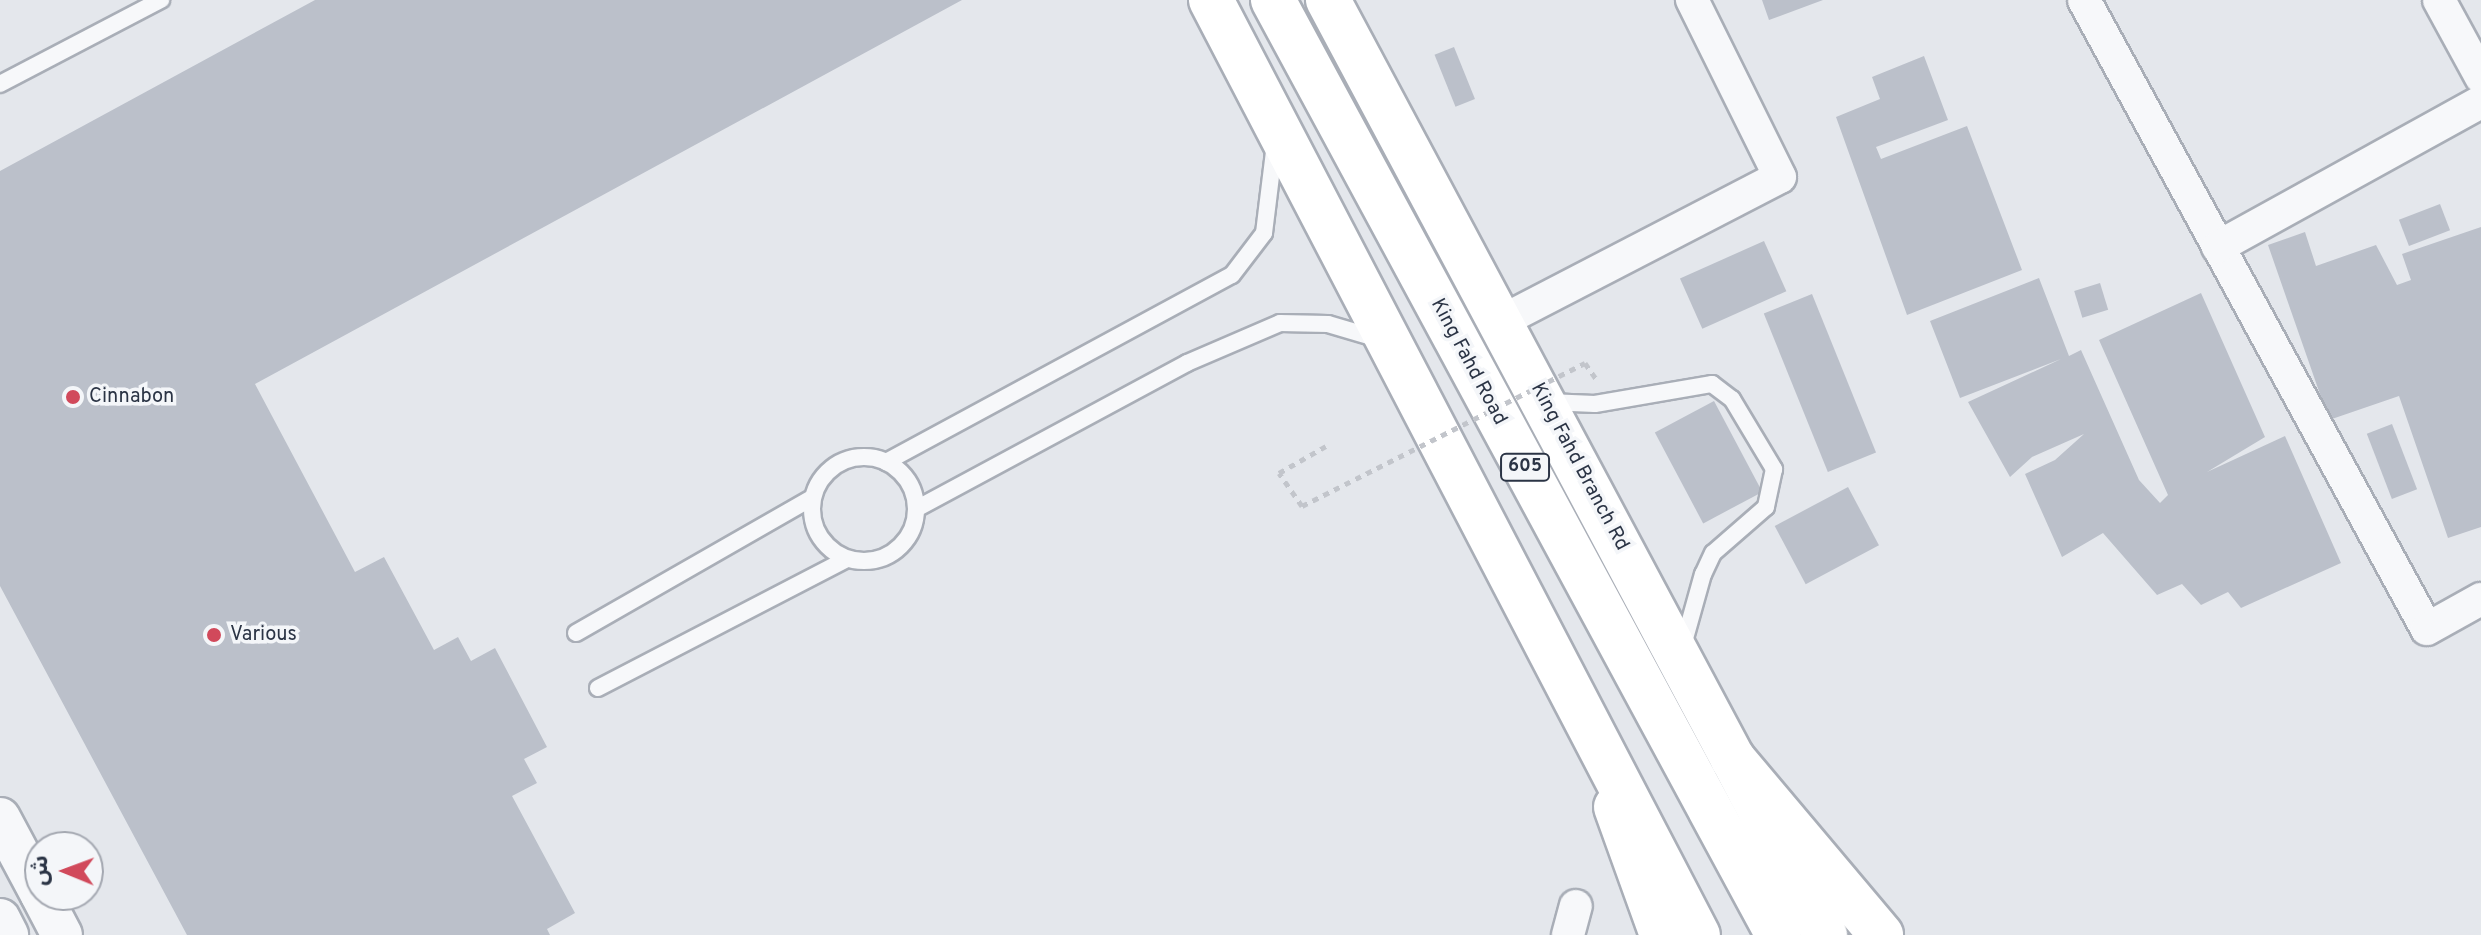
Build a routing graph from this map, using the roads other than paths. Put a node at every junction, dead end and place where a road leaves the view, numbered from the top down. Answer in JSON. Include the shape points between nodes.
{"nodes":[{"id":1,"x":161,"y":0,"type":"edge"},
{"id":2,"x":1189,"y":0,"type":"edge"},
{"id":3,"x":1211,"y":0,"type":"edge"},
{"id":4,"x":1273,"y":0,"type":"edge"},
{"id":5,"x":1328,"y":0,"type":"edge"},
{"id":6,"x":1692,"y":0,"type":"edge"},
{"id":7,"x":2084,"y":0,"type":"edge"},
{"id":8,"x":2439,"y":0,"type":"edge"},
{"id":9,"x":2481,"y":77,"type":"edge"},
{"id":10,"x":0,"y":84,"type":"edge"},
{"id":11,"x":1251,"y":87,"type":"junction"},
{"id":12,"x":2481,"y":102,"type":"edge"},
{"id":13,"x":1276,"y":134,"type":"junction"},
{"id":14,"x":2218,"y":247,"type":"junction"},
{"id":15,"x":1500,"y":322,"type":"junction"},
{"id":16,"x":1384,"y":341,"type":"junction"},
{"id":17,"x":1545,"y":402,"type":"junction"},
{"id":18,"x":886,"y":462,"type":"junction"},
{"id":19,"x":813,"y":497,"type":"junction"},
{"id":20,"x":916,"y":509,"type":"junction"},
{"id":21,"x":847,"y":559,"type":"junction"},
{"id":22,"x":2481,"y":599,"type":"edge"},
{"id":23,"x":576,"y":633,"type":"dead end"},
{"id":24,"x":1680,"y":659,"type":"junction"},
{"id":25,"x":598,"y":688,"type":"dead end"},
{"id":26,"x":1578,"y":703,"type":"junction"},
{"id":27,"x":1733,"y":759,"type":"junction"},
{"id":28,"x":0,"y":818,"type":"edge"},
{"id":29,"x":24,"y":864,"type":"edge"},
{"id":30,"x":49,"y":911,"type":"edge"},
{"id":31,"x":0,"y":919,"type":"edge"},
{"id":32,"x":8,"y":935,"type":"edge"},
{"id":33,"x":62,"y":935,"type":"edge"},
{"id":34,"x":1662,"y":935,"type":"edge"},
{"id":35,"x":1698,"y":935,"type":"edge"},
{"id":36,"x":1778,"y":935,"type":"edge"},
{"id":37,"x":1825,"y":935,"type":"edge"},
{"id":38,"x":1881,"y":935,"type":"edge"}],
"edges":[{"from":1,"to":10,"type":"lane"},
{"from":2,"to":11,"type":"main road"},
{"from":3,"to":11,"type":"main road"},
{"from":4,"to":36,"type":"main road","name":"King Fahd Road","number":"605"},
{"from":5,"to":15,"type":"main road","name":"King Fahd Branch Rd"},
{"from":6,"to":15,"type":"street","via":[[1780,177]]},
{"from":7,"to":14,"type":"street"},
{"from":8,"to":9,"type":"street"},
{"from":11,"to":13,"type":"main road"},
{"from":12,"to":14,"type":"street"},
{"from":13,"to":16,"type":"main road"},
{"from":13,"to":18,"type":"lane","via":[[1264,233],[1232,275]]},
{"from":14,"to":22,"type":"street","via":[[2427,629]]},
{"from":15,"to":17,"type":"main road","name":"King Fahd Branch Rd"},
{"from":16,"to":20,"type":"lane","via":[[1328,324],[1280,323],[1187,363]]},
{"from":16,"to":26,"type":"main road"},
{"from":17,"to":24,"type":"main road","name":"King Fahd Branch Rd"},
{"from":17,"to":24,"type":"lane","via":[[1595,404],[1712,384],[1732,399],[1774,469],[1766,507],[1713,553]]},
{"from":18,"to":19,"type":"lane","via":[[841,461]]},
{"from":18,"to":20,"type":"lane","via":[[908,481]]},
{"from":19,"to":21,"type":"lane","via":[[822,541]]},
{"from":19,"to":23,"type":"lane"},
{"from":20,"to":21,"type":"lane","via":[[896,550],[865,562]]},
{"from":21,"to":25,"type":"lane"},
{"from":24,"to":27,"type":"main road","name":"King Fahd Branch Rd"},
{"from":26,"to":34,"type":"main road"},
{"from":26,"to":35,"type":"main road"},
{"from":27,"to":37,"type":"main road","name":"King Fahd Branch Rd"},
{"from":27,"to":38,"type":"main road"},
{"from":28,"to":29,"type":"street"},
{"from":30,"to":33,"type":"street"},
{"from":31,"to":32,"type":"street"}]}
